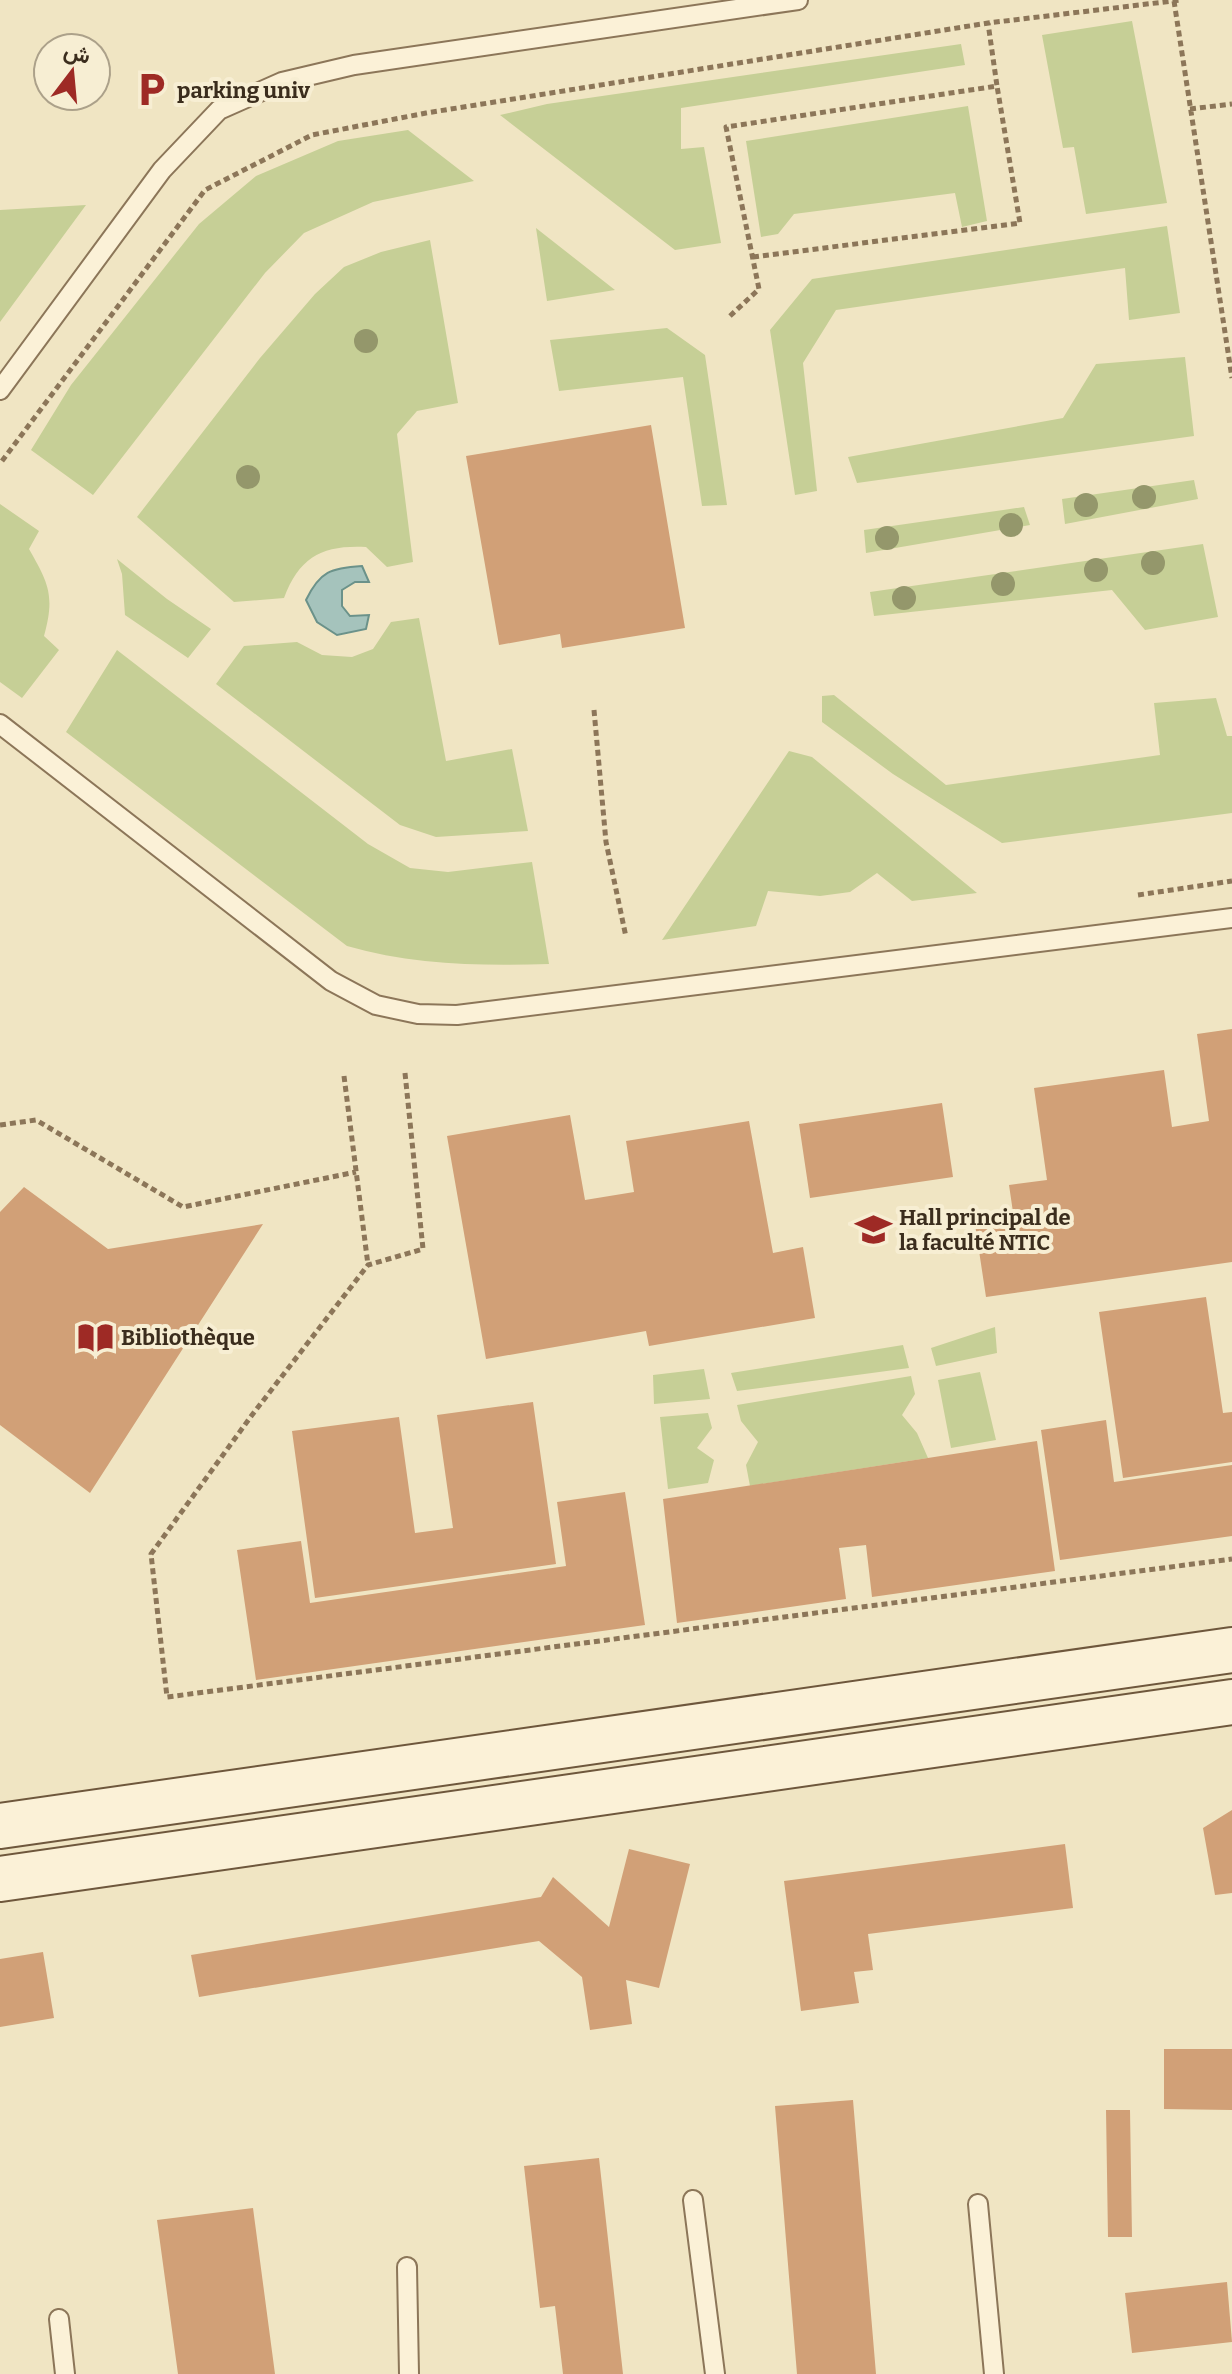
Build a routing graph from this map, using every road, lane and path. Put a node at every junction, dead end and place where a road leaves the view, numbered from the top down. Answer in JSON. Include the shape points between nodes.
{"nodes":[{"id":1,"x":798,"y":0,"type":"edge"},
{"id":2,"x":1181,"y":0,"type":"edge"},
{"id":3,"x":1174,"y":1,"type":"edge"},
{"id":4,"x":988,"y":23,"type":"junction"},
{"id":5,"x":997,"y":86,"type":"junction"},
{"id":6,"x":1232,"y":104,"type":"edge"},
{"id":7,"x":1190,"y":109,"type":"junction"},
{"id":8,"x":753,"y":257,"type":"junction"},
{"id":9,"x":730,"y":316,"type":"dead end"},
{"id":10,"x":1232,"y":378,"type":"edge"},
{"id":11,"x":0,"y":390,"type":"edge"},
{"id":12,"x":2,"y":461,"type":"edge"},
{"id":13,"x":594,"y":710,"type":"dead end"},
{"id":14,"x":0,"y":724,"type":"edge"},
{"id":15,"x":1232,"y":918,"type":"edge"},
{"id":16,"x":626,"y":937,"type":"dead end"},
{"id":17,"x":405,"y":1073,"type":"dead end"},
{"id":18,"x":344,"y":1076,"type":"dead end"},
{"id":19,"x":0,"y":1125,"type":"edge"},
{"id":20,"x":356,"y":1172,"type":"junction"},
{"id":21,"x":368,"y":1265,"type":"junction"},
{"id":22,"x":1232,"y":1559,"type":"edge"},
{"id":23,"x":1232,"y":1650,"type":"edge"},
{"id":24,"x":1232,"y":1702,"type":"edge"},
{"id":25,"x":0,"y":1826,"type":"edge"},
{"id":26,"x":0,"y":1879,"type":"edge"},
{"id":27,"x":693,"y":2200,"type":"dead end"},
{"id":28,"x":978,"y":2204,"type":"dead end"},
{"id":29,"x":407,"y":2267,"type":"dead end"},
{"id":30,"x":59,"y":2319,"type":"dead end"},
{"id":31,"x":65,"y":2374,"type":"edge"},
{"id":32,"x":409,"y":2374,"type":"edge"},
{"id":33,"x":715,"y":2374,"type":"edge"},
{"id":34,"x":994,"y":2374,"type":"edge"}],
"edges":[{"from":1,"to":11,"type":"lane","via":[[354,65],[282,82],[219,110],[162,170]]},
{"from":2,"to":3,"type":"path"},
{"from":3,"to":4,"type":"path"},
{"from":3,"to":7,"type":"path"},
{"from":4,"to":5,"type":"path"},
{"from":4,"to":12,"type":"path","via":[[312,135],[205,190]]},
{"from":5,"to":8,"type":"path","via":[[726,127]]},
{"from":5,"to":8,"type":"path","via":[[1020,223]]},
{"from":6,"to":7,"type":"path"},
{"from":7,"to":10,"type":"path"},
{"from":8,"to":9,"type":"path","via":[[759,289]]},
{"from":13,"to":16,"type":"path","via":[[606,842]]},
{"from":14,"to":15,"type":"lane","via":[[331,981],[376,1005],[418,1014],[473,1014]]},
{"from":17,"to":21,"type":"path","via":[[423,1249]]},
{"from":18,"to":20,"type":"path"},
{"from":19,"to":20,"type":"path","via":[[36,1120],[183,1207]]},
{"from":20,"to":21,"type":"path"},
{"from":21,"to":22,"type":"path","via":[[151,1554],[167,1697]]},
{"from":23,"to":25,"type":"main road"},
{"from":24,"to":26,"type":"main road"},
{"from":27,"to":33,"type":"lane"},
{"from":28,"to":34,"type":"lane"},
{"from":29,"to":32,"type":"lane"},
{"from":30,"to":31,"type":"lane"}]}
